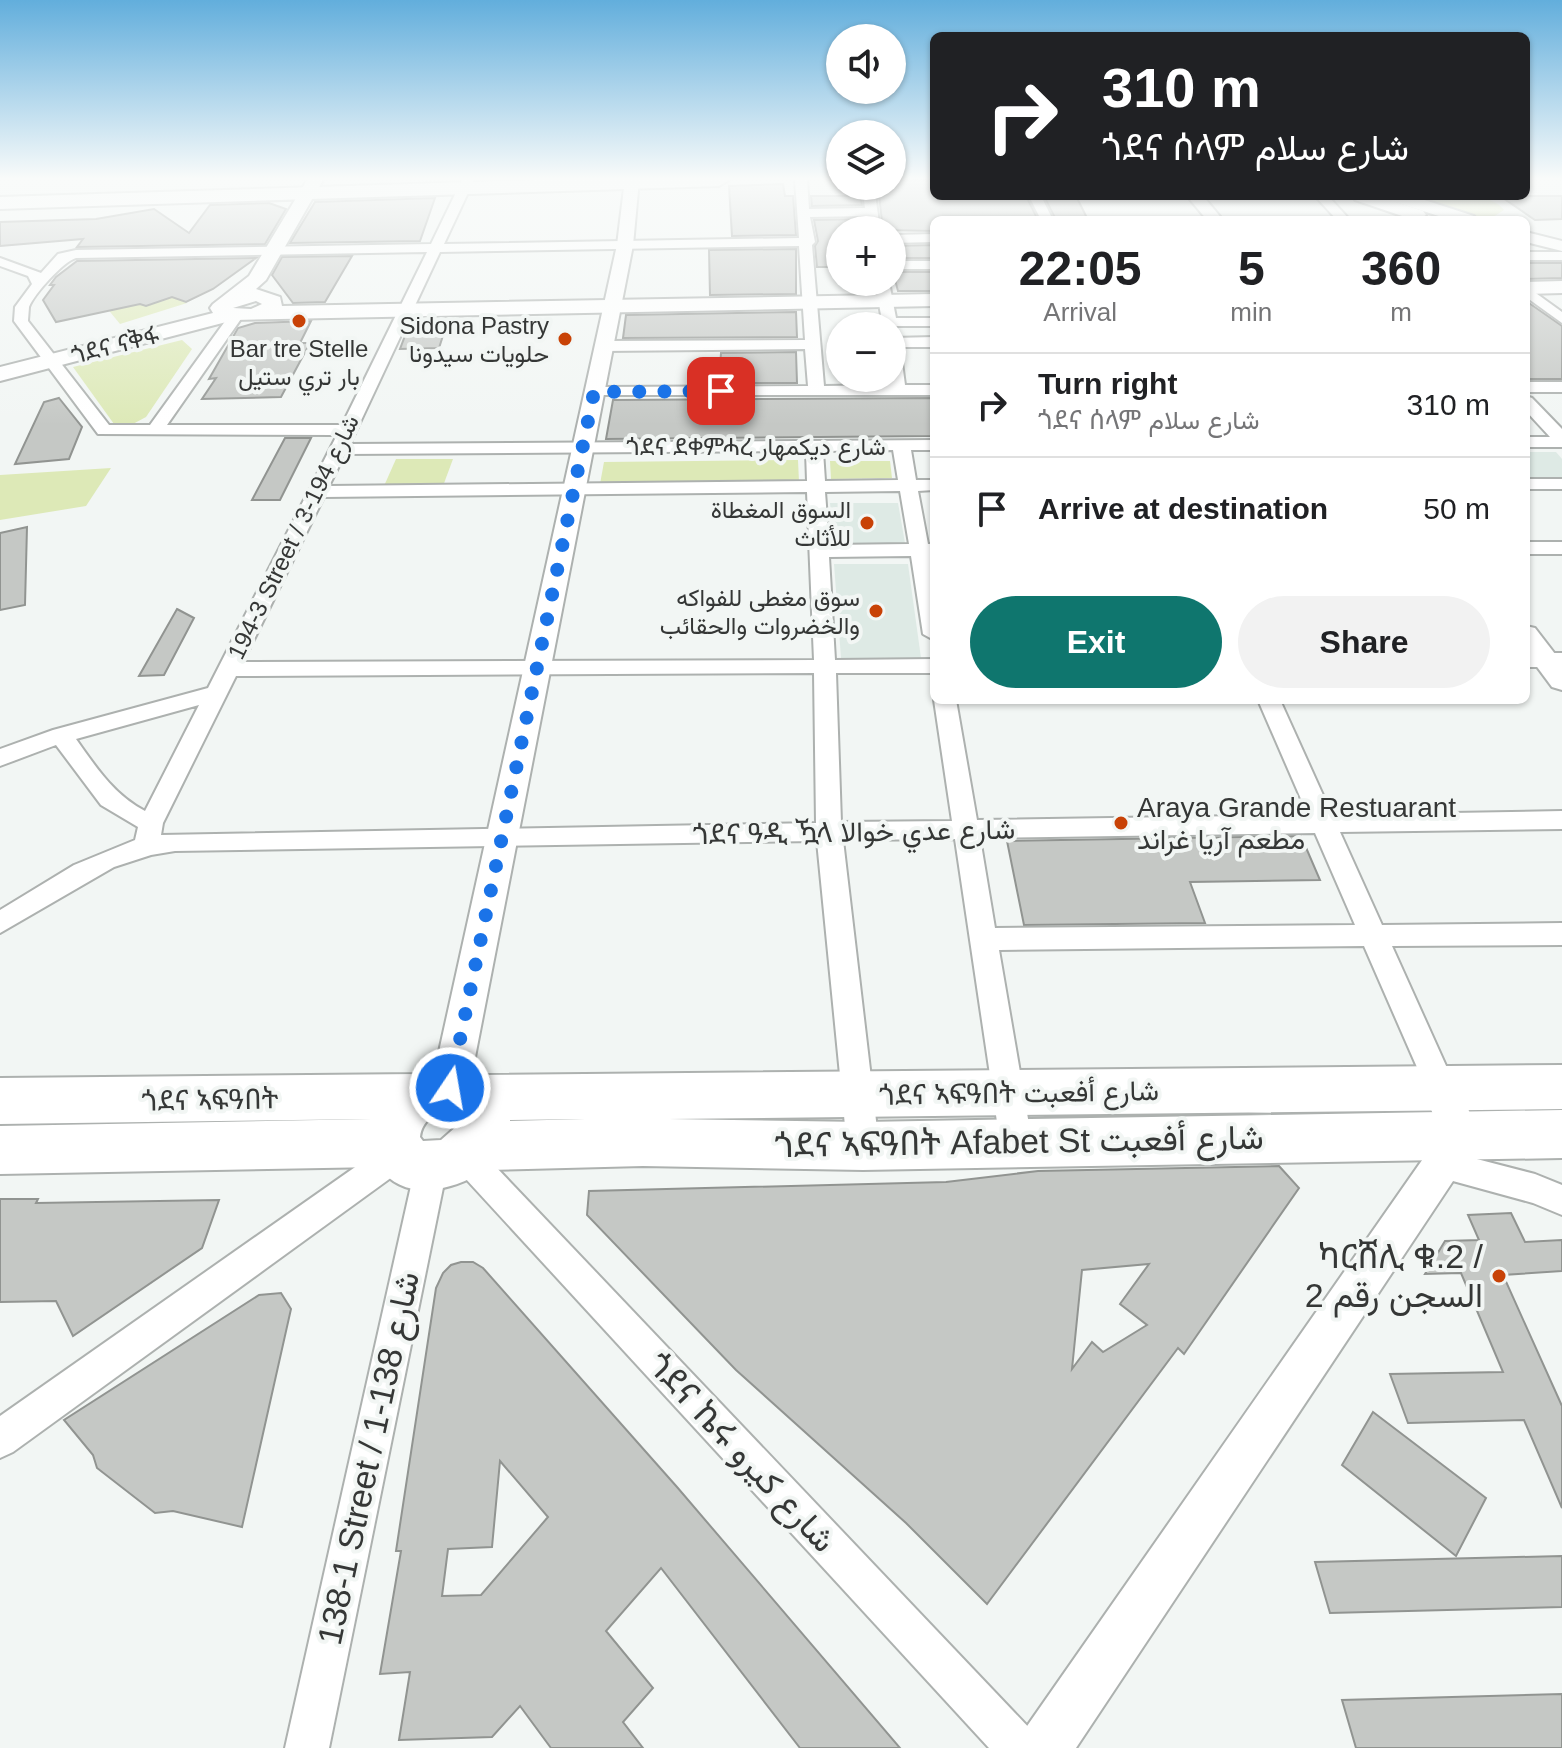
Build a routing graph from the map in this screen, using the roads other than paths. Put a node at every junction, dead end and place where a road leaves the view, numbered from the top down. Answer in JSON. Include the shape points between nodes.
{"nodes":[{"id":1,"x":0,"y":262,"type":"edge"},
{"id":2,"x":59,"y":262,"type":"edge"},
{"id":3,"x":267,"y":262,"type":"edge"},
{"id":4,"x":427,"y":262,"type":"edge"},
{"id":5,"x":621,"y":262,"type":"edge"},
{"id":6,"x":809,"y":262,"type":"edge"},
{"id":7,"x":906,"y":265,"type":"edge"},
{"id":8,"x":930,"y":265,"type":"edge"},
{"id":9,"x":256,"y":280,"type":"junction"},
{"id":10,"x":39,"y":284,"type":"junction"},
{"id":11,"x":1562,"y":287,"type":"edge"},
{"id":12,"x":1530,"y":289,"type":"edge"},
{"id":13,"x":1530,"y":292,"type":"edge"},
{"id":14,"x":906,"y":295,"type":"edge"},
{"id":15,"x":851,"y":296,"type":"edge"},
{"id":16,"x":272,"y":299,"type":"junction"},
{"id":17,"x":930,"y":299,"type":"edge"},
{"id":18,"x":811,"y":302,"type":"junction"},
{"id":19,"x":612,"y":305,"type":"junction"},
{"id":20,"x":405,"y":308,"type":"junction"},
{"id":21,"x":235,"y":309,"type":"junction"},
{"id":22,"x":311,"y":310,"type":"junction"},
{"id":23,"x":20,"y":319,"type":"junction"},
{"id":24,"x":1562,"y":319,"type":"edge"},
{"id":25,"x":930,"y":322,"type":"edge"},
{"id":26,"x":906,"y":323,"type":"edge"},
{"id":27,"x":0,"y":324,"type":"edge"},
{"id":28,"x":930,"y":342,"type":"edge"},
{"id":29,"x":906,"y":343,"type":"edge"},
{"id":30,"x":814,"y":344,"type":"junction"},
{"id":31,"x":603,"y":346,"type":"junction"},
{"id":32,"x":47,"y":357,"type":"junction"},
{"id":33,"x":0,"y":363,"type":"edge"},
{"id":34,"x":0,"y":374,"type":"edge"},
{"id":35,"x":1530,"y":387,"type":"edge"},
{"id":36,"x":1562,"y":387,"type":"edge"},
{"id":37,"x":906,"y":390,"type":"edge"},
{"id":38,"x":930,"y":390,"type":"edge"},
{"id":39,"x":816,"y":391,"type":"junction"},
{"id":40,"x":826,"y":391,"type":"edge"},
{"id":41,"x":594,"y":392,"type":"junction"},
{"id":42,"x":1530,"y":405,"type":"edge"},
{"id":43,"x":346,"y":430,"type":"junction"},
{"id":44,"x":154,"y":431,"type":"junction"},
{"id":45,"x":1562,"y":440,"type":"edge"},
{"id":46,"x":1530,"y":442,"type":"edge"},
{"id":47,"x":901,"y":445,"type":"junction"},
{"id":48,"x":930,"y":445,"type":"edge"},
{"id":49,"x":814,"y":446,"type":"junction"},
{"id":50,"x":582,"y":447,"type":"junction"},
{"id":51,"x":339,"y":449,"type":"junction"},
{"id":52,"x":1530,"y":484,"type":"edge"},
{"id":53,"x":1562,"y":484,"type":"edge"},
{"id":54,"x":930,"y":485,"type":"edge"},
{"id":55,"x":910,"y":486,"type":"junction"},
{"id":56,"x":815,"y":487,"type":"junction"},
{"id":57,"x":572,"y":488,"type":"junction"},
{"id":58,"x":315,"y":492,"type":"junction"},
{"id":59,"x":1530,"y":548,"type":"edge"},
{"id":60,"x":1562,"y":548,"type":"edge"},
{"id":61,"x":926,"y":550,"type":"edge"},
{"id":62,"x":820,"y":551,"type":"junction"},
{"id":63,"x":930,"y":592,"type":"edge"},
{"id":64,"x":1530,"y":640,"type":"edge"},
{"id":65,"x":1544,"y":660,"type":"edge"},
{"id":66,"x":930,"y":666,"type":"edge"},
{"id":67,"x":825,"y":668,"type":"junction"},
{"id":68,"x":227,"y":669,"type":"junction"},
{"id":69,"x":534,"y":670,"type":"junction"},
{"id":70,"x":1562,"y":681,"type":"edge"},
{"id":71,"x":216,"y":693,"type":"junction"},
{"id":72,"x":946,"y":704,"type":"edge"},
{"id":73,"x":1271,"y":704,"type":"edge"},
{"id":74,"x":61,"y":735,"type":"junction"},
{"id":75,"x":0,"y":758,"type":"edge"},
{"id":76,"x":1562,"y":820,"type":"edge"},
{"id":77,"x":1323,"y":823,"type":"junction"},
{"id":78,"x":829,"y":832,"type":"junction"},
{"id":79,"x":965,"y":832,"type":"junction"},
{"id":80,"x":149,"y":834,"type":"junction"},
{"id":81,"x":503,"y":835,"type":"junction"},
{"id":82,"x":0,"y":923,"type":"edge"},
{"id":83,"x":1562,"y":934,"type":"edge"},
{"id":84,"x":1373,"y":936,"type":"junction"},
{"id":85,"x":981,"y":939,"type":"junction"},
{"id":86,"x":1562,"y":1087,"type":"edge"},
{"id":87,"x":1441,"y":1088,"type":"junction"},
{"id":88,"x":858,"y":1095,"type":"junction"},
{"id":89,"x":0,"y":1101,"type":"edge"},
{"id":90,"x":1012,"y":1118,"type":"junction"},
{"id":91,"x":438,"y":1131,"type":"junction"},
{"id":92,"x":1562,"y":1134,"type":"edge"},
{"id":93,"x":863,"y":1146,"type":"junction"},
{"id":94,"x":0,"y":1150,"type":"edge"},
{"id":95,"x":1451,"y":1150,"type":"junction"},
{"id":96,"x":1562,"y":1200,"type":"edge"},
{"id":97,"x":0,"y":1439,"type":"edge"},
{"id":98,"x":307,"y":1748,"type":"edge"},
{"id":99,"x":1019,"y":1748,"type":"edge"},
{"id":100,"x":1044,"y":1748,"type":"edge"}],
"edges":[{"from":1,"to":10,"type":"street","via":[[26,268]]},
{"from":2,"to":10,"type":"street"},
{"from":3,"to":9,"type":"main road"},
{"from":4,"to":20,"type":"street","name":"194-3 Street / شارع 194-3"},
{"from":5,"to":19,"type":"street"},
{"from":6,"to":18,"type":"street"},
{"from":7,"to":8,"type":"street"},
{"from":9,"to":16,"type":"main road"},
{"from":9,"to":21,"type":"main road"},
{"from":10,"to":23,"type":"street"},
{"from":11,"to":12,"type":"main road"},
{"from":13,"to":24,"type":"street"},
{"from":14,"to":17,"type":"main road","name":"ጎደና ናቅፋ"},
{"from":15,"to":18,"type":"main road","name":"ጎደና ናቅፋ"},
{"from":16,"to":21,"type":"main road","name":"ጎደና ናቅፋ","via":[[258,295]]},
{"from":16,"to":22,"type":"main road","name":"ጎደና ናቅፋ"},
{"from":18,"to":19,"type":"main road","name":"ጎደና ናቅፋ"},
{"from":18,"to":30,"type":"street"},
{"from":19,"to":20,"type":"main road","name":"ጎደና ናቅፋ"},
{"from":19,"to":31,"type":"street"},
{"from":20,"to":22,"type":"main road","name":"ጎደና ናቅፋ"},
{"from":20,"to":43,"type":"street","name":"194-3 Street / شارع 194-3"},
{"from":21,"to":22,"type":"main road","name":"ጎደና ናቅፋ"},
{"from":21,"to":32,"type":"main road","name":"ጎደና ናቅፋ"},
{"from":21,"to":44,"type":"street"},
{"from":23,"to":27,"type":"street"},
{"from":23,"to":32,"type":"street"},
{"from":25,"to":26,"type":"street"},
{"from":28,"to":29,"type":"street"},
{"from":30,"to":31,"type":"street"},
{"from":30,"to":39,"type":"street"},
{"from":31,"to":41,"type":"street"},
{"from":32,"to":33,"type":"main road","name":"ጎደና ናቅፋ"},
{"from":32,"to":34,"type":"main road","name":"ጎደና ናቅፋ"},
{"from":32,"to":44,"type":"street","via":[[99,427]]},
{"from":35,"to":36,"type":"street"},
{"from":37,"to":38,"type":"street"},
{"from":39,"to":40,"type":"street"},
{"from":39,"to":41,"type":"street"},
{"from":41,"to":50,"type":"street"},
{"from":42,"to":45,"type":"street"},
{"from":43,"to":44,"type":"street"},
{"from":43,"to":51,"type":"street","name":"194-3 Street / شارع 194-3"},
{"from":45,"to":46,"type":"street"},
{"from":47,"to":48,"type":"street","name":"ጎደና ደቀምሓረ شارع ديكمهار"},
{"from":47,"to":49,"type":"street","name":"ጎደና ደቀምሓረ شارع ديكمهار"},
{"from":47,"to":55,"type":"street"},
{"from":49,"to":50,"type":"street","name":"ጎደና ደቀምሓረ شارع ديكمهار"},
{"from":49,"to":56,"type":"street"},
{"from":50,"to":51,"type":"street","name":"ጎደና ደቀምሓረ شارع ديكمهار"},
{"from":50,"to":57,"type":"street"},
{"from":51,"to":58,"type":"street","name":"194-3 Street / شارع 194-3"},
{"from":52,"to":53,"type":"street"},
{"from":54,"to":55,"type":"street"},
{"from":55,"to":56,"type":"street"},
{"from":55,"to":61,"type":"street"},
{"from":56,"to":57,"type":"street"},
{"from":56,"to":62,"type":"street"},
{"from":57,"to":58,"type":"street"},
{"from":57,"to":69,"type":"street"},
{"from":58,"to":68,"type":"street","name":"194-3 Street / شارع 194-3"},
{"from":59,"to":60,"type":"street"},
{"from":61,"to":62,"type":"street"},
{"from":61,"to":63,"type":"street"},
{"from":62,"to":67,"type":"street"},
{"from":64,"to":65,"type":"street"},
{"from":65,"to":70,"type":"street"},
{"from":66,"to":67,"type":"street"},
{"from":67,"to":69,"type":"street"},
{"from":67,"to":78,"type":"street"},
{"from":68,"to":69,"type":"street"},
{"from":68,"to":71,"type":"street","name":"194-3 Street / شارع 194-3"},
{"from":69,"to":81,"type":"street"},
{"from":71,"to":74,"type":"street"},
{"from":71,"to":80,"type":"street","name":"194-3 Street / شارع 194-3"},
{"from":72,"to":79,"type":"street"},
{"from":73,"to":77,"type":"street"},
{"from":74,"to":75,"type":"street"},
{"from":74,"to":80,"type":"street","via":[[111,803]]},
{"from":76,"to":77,"type":"street","name":"ጎደና ዓዲ ዃላ شارع عدي خوالا"},
{"from":77,"to":79,"type":"street","name":"ጎደና ዓዲ ዃላ شارع عدي خوالا"},
{"from":77,"to":84,"type":"street"},
{"from":78,"to":79,"type":"street","name":"ጎደና ዓዲ ዃላ شارع عدي خوالا"},
{"from":78,"to":81,"type":"street","name":"ጎደና ዓዲ ዃላ شارع عدي خوالا"},
{"from":78,"to":88,"type":"street"},
{"from":79,"to":85,"type":"street"},
{"from":80,"to":81,"type":"street","name":"ጎደና ዓዲ ዃላ شارع عدي خوالا"},
{"from":80,"to":82,"type":"street"},
{"from":81,"to":91,"type":"street"},
{"from":83,"to":84,"type":"street"},
{"from":84,"to":85,"type":"street"},
{"from":84,"to":87,"type":"street"},
{"from":85,"to":90,"type":"street"},
{"from":86,"to":87,"type":"highway","name":"ጎደና ኣፍዓበት شارع أفعبت"},
{"from":87,"to":90,"type":"highway","name":"ጎደና ኣፍዓበት شارع أفعبت"},
{"from":87,"to":95,"type":"street"},
{"from":88,"to":90,"type":"highway","name":"ጎደና ኣፍዓበት شارع أفعبت"},
{"from":88,"to":91,"type":"highway","name":"ጎደና ኣፍዓበት شارع أفعبت"},
{"from":88,"to":93,"type":"street"},
{"from":89,"to":91,"type":"highway","name":"ጎደና ኣፍዓበት"},
{"from":90,"to":93,"type":"highway","name":"ጎደና ኣፍዓበት Afabet St شارع أفعبت"},
{"from":90,"to":95,"type":"highway","name":"ጎደና ኣፍዓበት Afabet St شارع أفعبت"},
{"from":91,"to":93,"type":"highway","name":"ጎደና ኣፍዓበት Afabet St شارع أفعبت"},
{"from":91,"to":94,"type":"highway","name":"ጎደና ኣፍዓበት"},
{"from":91,"to":97,"type":"street"},
{"from":91,"to":98,"type":"street","name":"138-1 Street / شارع 138-1"},
{"from":91,"to":99,"type":"street","name":"ጎደና ኬሩ شارع كيرو"},
{"from":92,"to":95,"type":"highway","name":"ጎደና ኣፍዓበት Afabet St شارع أفعبت"},
{"from":95,"to":96,"type":"street"},
{"from":95,"to":100,"type":"street"}]}
